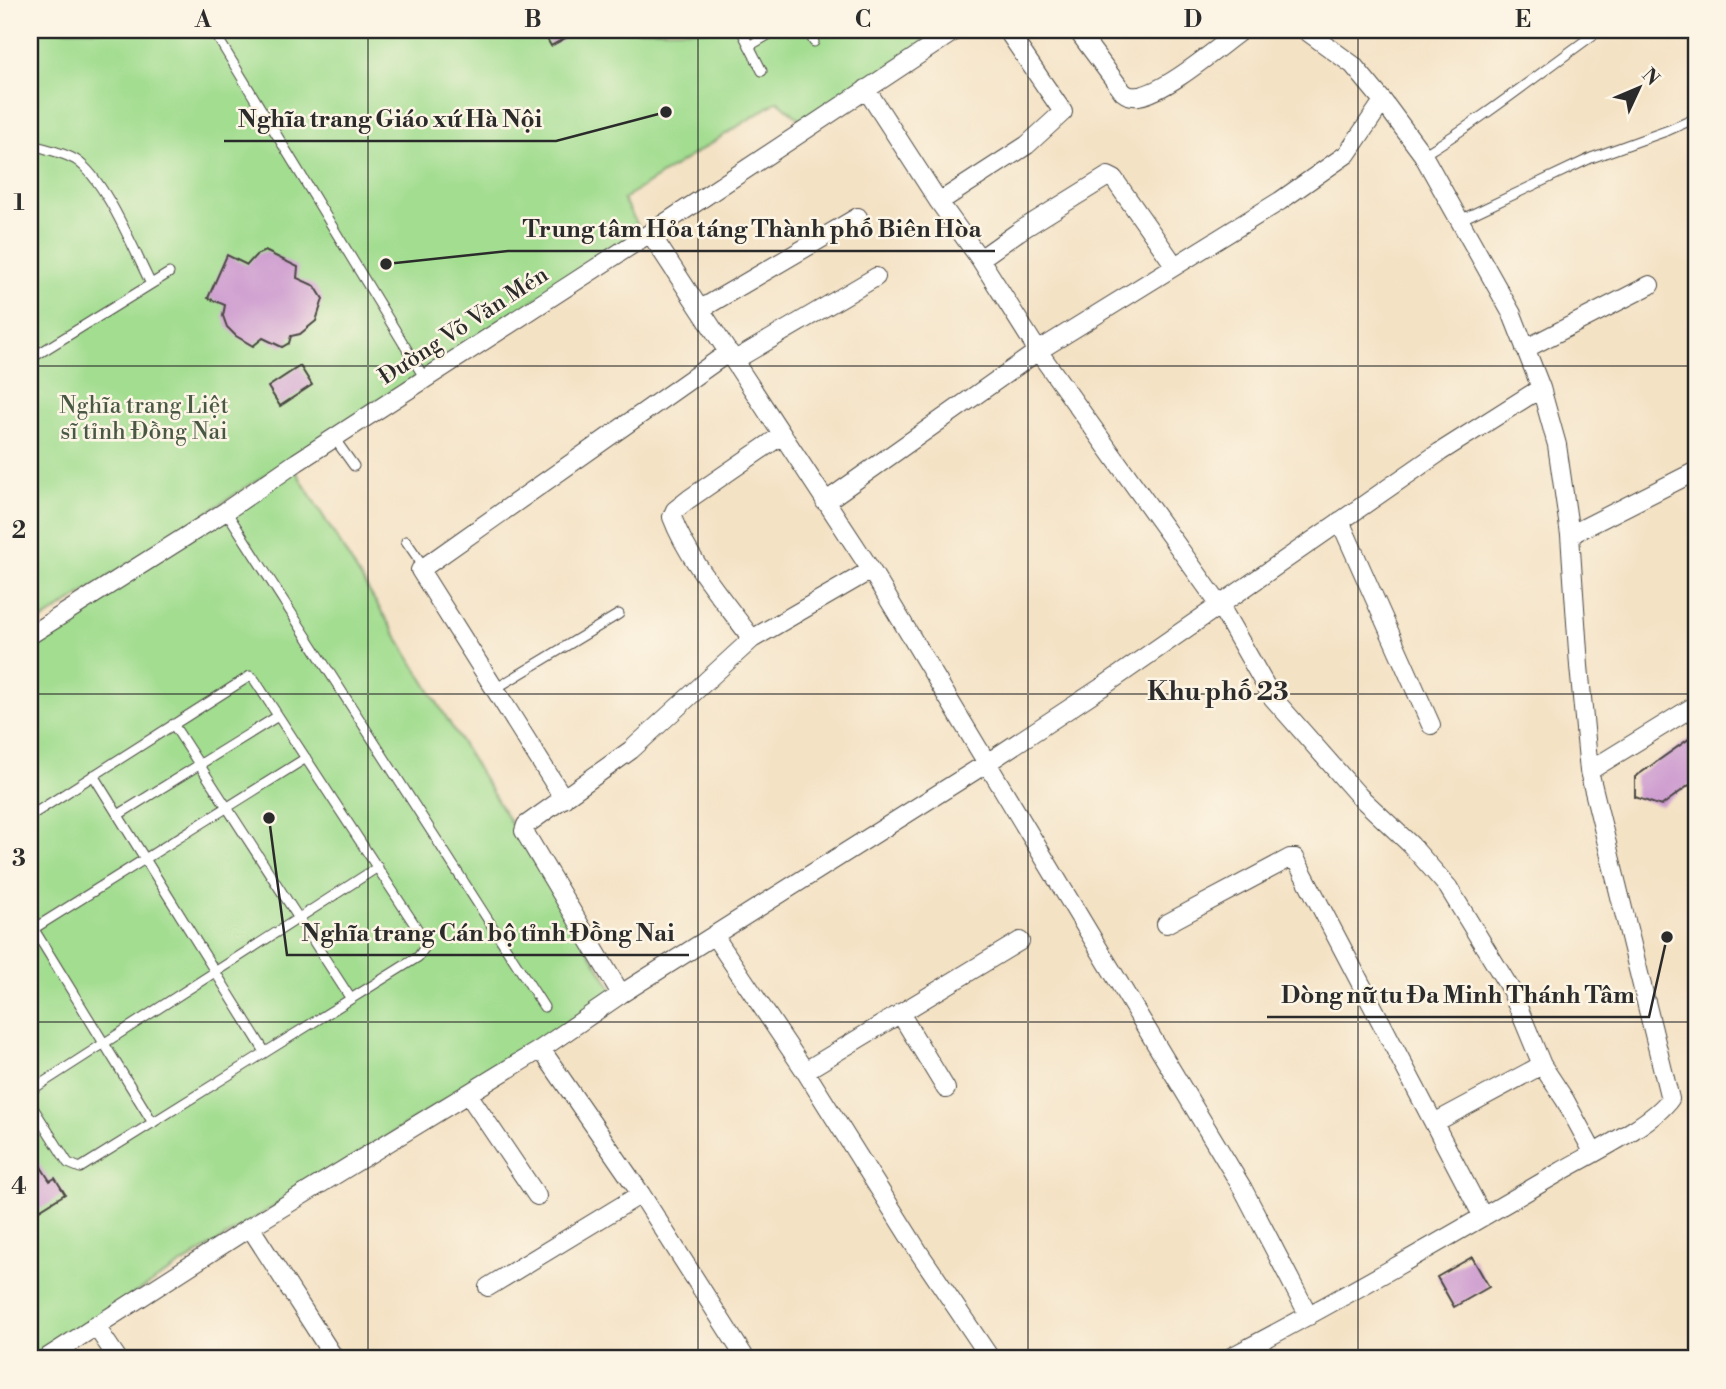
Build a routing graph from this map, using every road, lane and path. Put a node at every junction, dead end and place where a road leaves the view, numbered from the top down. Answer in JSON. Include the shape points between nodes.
{"nodes":[{"id":1,"x":213,"y":30,"type":"edge"},
{"id":2,"x":741,"y":30,"type":"edge"},
{"id":3,"x":777,"y":30,"type":"edge"},
{"id":4,"x":807,"y":30,"type":"edge"},
{"id":5,"x":956,"y":30,"type":"edge"},
{"id":6,"x":1007,"y":30,"type":"edge"},
{"id":7,"x":1077,"y":30,"type":"edge"},
{"id":8,"x":1242,"y":30,"type":"edge"},
{"id":9,"x":1305,"y":30,"type":"edge"},
{"id":10,"x":1600,"y":30,"type":"edge"},
{"id":11,"x":814,"y":42,"type":"dead end"},
{"id":12,"x":749,"y":46,"type":"junction"},
{"id":13,"x":762,"y":71,"type":"dead end"},
{"id":14,"x":866,"y":89,"type":"junction"},
{"id":15,"x":1383,"y":101,"type":"junction"},
{"id":16,"x":1696,"y":118,"type":"edge"},
{"id":17,"x":30,"y":144,"type":"edge"},
{"id":18,"x":1423,"y":155,"type":"junction"},
{"id":19,"x":939,"y":202,"type":"junction"},
{"id":20,"x":858,"y":218,"type":"dead end"},
{"id":21,"x":1460,"y":220,"type":"junction"},
{"id":22,"x":650,"y":233,"type":"junction"},
{"id":23,"x":980,"y":259,"type":"junction"},
{"id":24,"x":1175,"y":266,"type":"junction"},
{"id":25,"x":169,"y":273,"type":"dead end"},
{"id":26,"x":876,"y":277,"type":"dead end"},
{"id":27,"x":151,"y":284,"type":"junction"},
{"id":28,"x":1650,"y":285,"type":"dead end"},
{"id":29,"x":701,"y":309,"type":"junction"},
{"id":30,"x":1525,"y":349,"type":"junction"},
{"id":31,"x":1038,"y":351,"type":"junction"},
{"id":32,"x":732,"y":356,"type":"junction"},
{"id":33,"x":30,"y":359,"type":"edge"},
{"id":34,"x":425,"y":379,"type":"junction"},
{"id":35,"x":1541,"y":388,"type":"junction"},
{"id":36,"x":782,"y":435,"type":"junction"},
{"id":37,"x":334,"y":438,"type":"junction"},
{"id":38,"x":354,"y":466,"type":"dead end"},
{"id":39,"x":1696,"y":471,"type":"edge"},
{"id":40,"x":825,"y":502,"type":"junction"},
{"id":41,"x":226,"y":511,"type":"junction"},
{"id":42,"x":1340,"y":521,"type":"junction"},
{"id":43,"x":1570,"y":535,"type":"junction"},
{"id":44,"x":406,"y":541,"type":"dead end"},
{"id":45,"x":424,"y":567,"type":"junction"},
{"id":46,"x":871,"y":570,"type":"junction"},
{"id":47,"x":1219,"y":604,"type":"junction"},
{"id":48,"x":619,"y":614,"type":"dead end"},
{"id":49,"x":30,"y":635,"type":"edge"},
{"id":50,"x":752,"y":639,"type":"junction"},
{"id":51,"x":495,"y":689,"type":"junction"},
{"id":52,"x":1696,"y":705,"type":"edge"},
{"id":53,"x":278,"y":716,"type":"junction"},
{"id":54,"x":173,"y":724,"type":"junction"},
{"id":55,"x":1431,"y":726,"type":"dead end"},
{"id":56,"x":306,"y":758,"type":"junction"},
{"id":57,"x":987,"y":763,"type":"junction"},
{"id":58,"x":199,"y":765,"type":"junction"},
{"id":59,"x":1589,"y":771,"type":"junction"},
{"id":60,"x":93,"y":775,"type":"junction"},
{"id":61,"x":564,"y":799,"type":"junction"},
{"id":62,"x":226,"y":807,"type":"junction"},
{"id":63,"x":30,"y":816,"type":"edge"},
{"id":64,"x":118,"y":816,"type":"junction"},
{"id":65,"x":145,"y":859,"type":"junction"},
{"id":66,"x":378,"y":867,"type":"junction"},
{"id":67,"x":299,"y":919,"type":"junction"},
{"id":68,"x":1166,"y":924,"type":"dead end"},
{"id":69,"x":31,"y":928,"type":"edge"},
{"id":70,"x":715,"y":937,"type":"junction"},
{"id":71,"x":1020,"y":941,"type":"dead end"},
{"id":72,"x":216,"y":973,"type":"junction"},
{"id":73,"x":621,"y":994,"type":"junction"},
{"id":74,"x":351,"y":999,"type":"junction"},
{"id":75,"x":544,"y":1007,"type":"dead end"},
{"id":76,"x":900,"y":1013,"type":"junction"},
{"id":77,"x":103,"y":1044,"type":"junction"},
{"id":78,"x":541,"y":1049,"type":"junction"},
{"id":79,"x":265,"y":1052,"type":"junction"},
{"id":80,"x":1542,"y":1065,"type":"junction"},
{"id":81,"x":805,"y":1071,"type":"junction"},
{"id":82,"x":946,"y":1089,"type":"dead end"},
{"id":83,"x":30,"y":1091,"type":"edge"},
{"id":84,"x":468,"y":1094,"type":"junction"},
{"id":85,"x":30,"y":1103,"type":"edge"},
{"id":86,"x":1434,"y":1122,"type":"junction"},
{"id":87,"x":153,"y":1123,"type":"junction"},
{"id":88,"x":1593,"y":1153,"type":"junction"},
{"id":89,"x":641,"y":1194,"type":"junction"},
{"id":90,"x":537,"y":1196,"type":"dead end"},
{"id":91,"x":1483,"y":1217,"type":"junction"},
{"id":92,"x":250,"y":1227,"type":"junction"},
{"id":93,"x":488,"y":1287,"type":"dead end"},
{"id":94,"x":1309,"y":1316,"type":"junction"},
{"id":95,"x":95,"y":1325,"type":"junction"},
{"id":96,"x":45,"y":1359,"type":"edge"},
{"id":97,"x":118,"y":1359,"type":"edge"},
{"id":98,"x":335,"y":1359,"type":"edge"},
{"id":99,"x":746,"y":1359,"type":"edge"},
{"id":100,"x":991,"y":1359,"type":"edge"},
{"id":101,"x":1227,"y":1359,"type":"edge"}],
"edges":[{"from":1,"to":34,"type":"lane"},
{"from":2,"to":12,"type":"lane"},
{"from":3,"to":12,"type":"lane"},
{"from":4,"to":11,"type":"lane"},
{"from":5,"to":14,"type":"street","name":"Đường Võ Văn Mén"},
{"from":6,"to":19,"type":"street","via":[[1063,112],[1027,145]]},
{"from":7,"to":8,"type":"street","via":[[1123,92],[1137,97],[1174,79]]},
{"from":9,"to":15,"type":"street","via":[[1353,65]]},
{"from":10,"to":18,"type":"lane","via":[[1469,127]]},
{"from":12,"to":13,"type":"lane"},
{"from":14,"to":19,"type":"street"},
{"from":14,"to":22,"type":"street","name":"Đường Võ Văn Mén"},
{"from":15,"to":18,"type":"street"},
{"from":15,"to":24,"type":"street","via":[[1347,154]]},
{"from":16,"to":21,"type":"lane","via":[[1591,158]]},
{"from":17,"to":27,"type":"lane","via":[[75,159],[89,173],[104,192]]},
{"from":18,"to":21,"type":"street"},
{"from":19,"to":23,"type":"street"},
{"from":20,"to":29,"type":"street"},
{"from":21,"to":30,"type":"street"},
{"from":22,"to":29,"type":"street"},
{"from":22,"to":34,"type":"street","name":"Đường Võ Văn Mén"},
{"from":23,"to":24,"type":"street","via":[[1108,176]]},
{"from":23,"to":31,"type":"street"},
{"from":24,"to":31,"type":"street"},
{"from":25,"to":27,"type":"lane"},
{"from":26,"to":32,"type":"street"},
{"from":27,"to":33,"type":"lane"},
{"from":28,"to":30,"type":"street"},
{"from":29,"to":32,"type":"street"},
{"from":30,"to":35,"type":"street"},
{"from":31,"to":40,"type":"street"},
{"from":31,"to":47,"type":"street"},
{"from":32,"to":36,"type":"street"},
{"from":32,"to":45,"type":"street"},
{"from":34,"to":37,"type":"street","name":"Đường Võ Văn Mén"},
{"from":35,"to":42,"type":"street"},
{"from":35,"to":43,"type":"street","via":[[1557,445]]},
{"from":36,"to":40,"type":"street"},
{"from":36,"to":50,"type":"street","via":[[689,499],[672,517],[697,562]]},
{"from":37,"to":38,"type":"lane"},
{"from":37,"to":41,"type":"street","name":"Đường Võ Văn Mén"},
{"from":39,"to":43,"type":"street"},
{"from":40,"to":46,"type":"street"},
{"from":41,"to":49,"type":"street","name":"Đường Võ Văn Mén"},
{"from":41,"to":75,"type":"lane"},
{"from":42,"to":47,"type":"street"},
{"from":42,"to":55,"type":"street"},
{"from":43,"to":59,"type":"street"},
{"from":44,"to":45,"type":"lane"},
{"from":45,"to":51,"type":"street","via":[[420,570]]},
{"from":46,"to":50,"type":"street"},
{"from":46,"to":57,"type":"street"},
{"from":47,"to":57,"type":"street"},
{"from":47,"to":80,"type":"street","via":[[1272,697],[1448,887],[1511,990]]},
{"from":48,"to":51,"type":"lane"},
{"from":50,"to":61,"type":"street","via":[[631,750]]},
{"from":51,"to":61,"type":"street"},
{"from":52,"to":59,"type":"street"},
{"from":53,"to":54,"type":"lane","via":[[250,676]]},
{"from":53,"to":56,"type":"lane"},
{"from":53,"to":58,"type":"lane"},
{"from":54,"to":58,"type":"lane"},
{"from":54,"to":60,"type":"lane"},
{"from":56,"to":62,"type":"lane"},
{"from":56,"to":66,"type":"lane"},
{"from":57,"to":70,"type":"street"},
{"from":57,"to":94,"type":"street","via":[[1243,1189]]},
{"from":58,"to":62,"type":"lane"},
{"from":58,"to":64,"type":"lane"},
{"from":59,"to":88,"type":"street","via":[[1670,1099],[1654,1117]]},
{"from":60,"to":63,"type":"lane"},
{"from":60,"to":64,"type":"lane"},
{"from":61,"to":73,"type":"street","via":[[524,831]]},
{"from":62,"to":65,"type":"lane"},
{"from":62,"to":67,"type":"lane"},
{"from":64,"to":65,"type":"lane"},
{"from":65,"to":69,"type":"lane"},
{"from":65,"to":72,"type":"lane"},
{"from":66,"to":67,"type":"lane"},
{"from":66,"to":74,"type":"lane","via":[[422,934],[425,947],[418,957]]},
{"from":67,"to":72,"type":"lane"},
{"from":67,"to":74,"type":"lane"},
{"from":68,"to":86,"type":"street","via":[[1295,858]]},
{"from":69,"to":77,"type":"lane"},
{"from":70,"to":73,"type":"street"},
{"from":70,"to":81,"type":"street"},
{"from":71,"to":76,"type":"street"},
{"from":72,"to":77,"type":"lane"},
{"from":72,"to":79,"type":"lane"},
{"from":73,"to":78,"type":"street"},
{"from":74,"to":79,"type":"lane"},
{"from":76,"to":81,"type":"street"},
{"from":76,"to":82,"type":"street"},
{"from":77,"to":83,"type":"lane"},
{"from":77,"to":87,"type":"lane"},
{"from":78,"to":84,"type":"street"},
{"from":78,"to":89,"type":"street"},
{"from":79,"to":87,"type":"lane"},
{"from":80,"to":86,"type":"street"},
{"from":80,"to":88,"type":"street"},
{"from":81,"to":100,"type":"street"},
{"from":84,"to":90,"type":"street"},
{"from":84,"to":92,"type":"street"},
{"from":85,"to":87,"type":"lane","via":[[68,1163],[80,1168]]},
{"from":86,"to":91,"type":"street"},
{"from":88,"to":91,"type":"street"},
{"from":89,"to":93,"type":"street"},
{"from":89,"to":99,"type":"street"},
{"from":91,"to":94,"type":"street"},
{"from":92,"to":95,"type":"street"},
{"from":92,"to":98,"type":"street"},
{"from":94,"to":101,"type":"street"},
{"from":95,"to":96,"type":"street"},
{"from":95,"to":97,"type":"street"}]}
